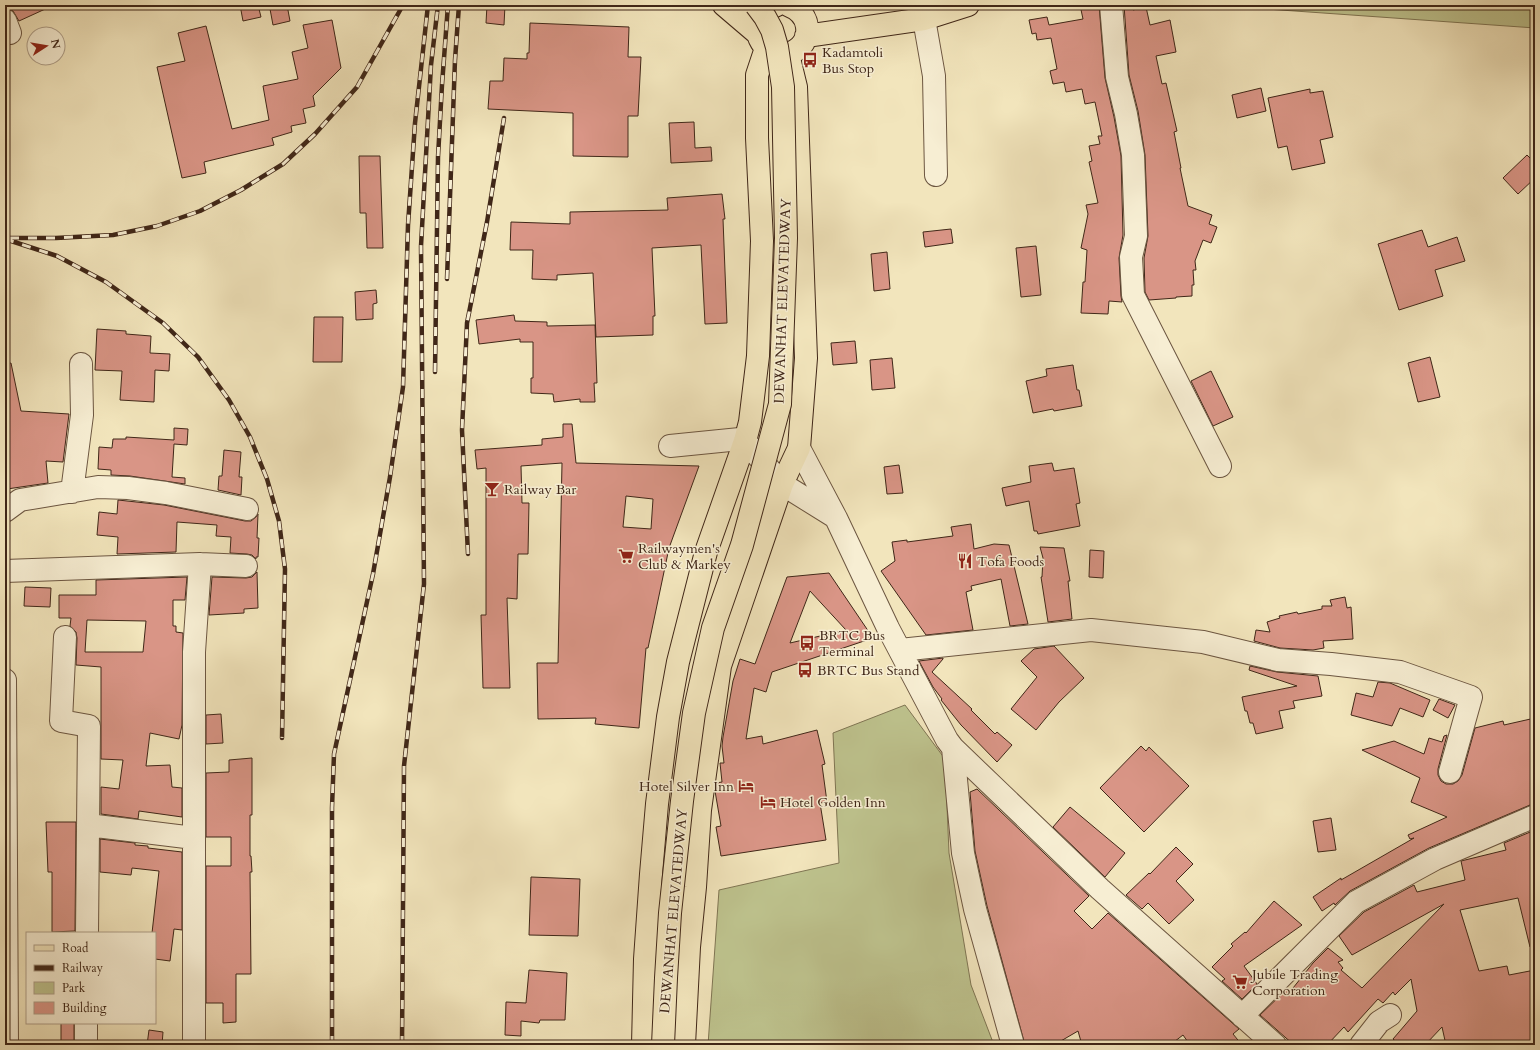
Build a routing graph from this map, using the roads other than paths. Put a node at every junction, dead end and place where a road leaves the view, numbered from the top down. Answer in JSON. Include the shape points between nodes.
{"nodes":[{"id":1,"x":724,"y":5,"type":"edge"},
{"id":2,"x":968,"y":5,"type":"edge"},
{"id":3,"x":1111,"y":5,"type":"edge"},
{"id":4,"x":772,"y":6,"type":"edge"},
{"id":5,"x":924,"y":19,"type":"junction"},
{"id":6,"x":806,"y":36,"type":"junction"},
{"id":7,"x":762,"y":41,"type":"junction"},
{"id":8,"x":788,"y":54,"type":"junction"},
{"id":9,"x":936,"y":175,"type":"dead end"},
{"id":10,"x":81,"y":364,"type":"dead end"},
{"id":11,"x":745,"y":441,"type":"junction"},
{"id":12,"x":670,"y":446,"type":"dead end"},
{"id":13,"x":799,"y":448,"type":"junction"},
{"id":14,"x":1220,"y":466,"type":"dead end"},
{"id":15,"x":782,"y":484,"type":"junction"},
{"id":16,"x":72,"y":492,"type":"junction"},
{"id":17,"x":246,"y":509,"type":"dead end"},
{"id":18,"x":5,"y":511,"type":"edge"},
{"id":19,"x":836,"y":518,"type":"junction"},
{"id":20,"x":200,"y":564,"type":"junction"},
{"id":21,"x":246,"y":566,"type":"dead end"},
{"id":22,"x":5,"y":571,"type":"edge"},
{"id":23,"x":65,"y":638,"type":"dead end"},
{"id":24,"x":900,"y":650,"type":"junction"},
{"id":25,"x":5,"y":692,"type":"edge"},
{"id":26,"x":953,"y":748,"type":"junction"},
{"id":27,"x":1450,"y":772,"type":"dead end"},
{"id":28,"x":1535,"y":816,"type":"edge"},
{"id":29,"x":88,"y":825,"type":"junction"},
{"id":30,"x":194,"y":838,"type":"junction"},
{"id":31,"x":87,"y":932,"type":"edge"},
{"id":32,"x":1390,"y":1015,"type":"dead end"},
{"id":33,"x":1242,"y":1016,"type":"junction"},
{"id":34,"x":86,"y":1024,"type":"edge"},
{"id":35,"x":7,"y":1045,"type":"edge"},
{"id":36,"x":86,"y":1045,"type":"edge"},
{"id":37,"x":194,"y":1045,"type":"edge"},
{"id":38,"x":643,"y":1045,"type":"edge"},
{"id":39,"x":663,"y":1045,"type":"edge"},
{"id":40,"x":684,"y":1045,"type":"edge"},
{"id":41,"x":1013,"y":1045,"type":"edge"},
{"id":42,"x":1274,"y":1045,"type":"edge"},
{"id":43,"x":1361,"y":1045,"type":"edge"}],
"edges":[{"from":1,"to":7,"type":"main road"},
{"from":2,"to":5,"type":"main road"},
{"from":3,"to":14,"type":"street","via":[[1117,77],[1133,155],[1136,236],[1131,257],[1133,295]]},
{"from":4,"to":6,"type":"main road","via":[[800,12],[804,17]]},
{"from":4,"to":7,"type":"main road","via":[[762,15],[758,24]]},
{"from":4,"to":39,"type":"main road","name":"DEWANHAT ELEVATEDWAY","bridge":true,"via":[[765,17],[777,47],[783,87],[786,238],[780,404],[742,545],[713,628],[694,713],[670,913]]},
{"from":5,"to":6,"type":"main road"},
{"from":5,"to":9,"type":"street","via":[[934,76]]},
{"from":6,"to":8,"type":"main road","via":[[799,47]]},
{"from":7,"to":8,"type":"main road","via":[[773,53]]},
{"from":7,"to":11,"type":"main road","via":[[757,75],[762,241],[758,356],[750,422]]},
{"from":8,"to":13,"type":"main road","via":[[796,87],[806,358]]},
{"from":10,"to":16,"type":"street","via":[[82,415]]},
{"from":11,"to":12,"type":"street","via":[[740,439]]},
{"from":11,"to":15,"type":"street"},
{"from":11,"to":38,"type":"main road","via":[[706,552],[678,662],[668,717],[651,874],[645,959]]},
{"from":13,"to":15,"type":"main road"},
{"from":13,"to":19,"type":"street"},
{"from":15,"to":19,"type":"street"},
{"from":15,"to":40,"type":"main road","via":[[720,666],[700,810]]},
{"from":16,"to":17,"type":"street","via":[[98,487],[128,488]]},
{"from":16,"to":18,"type":"street","via":[[20,500]]},
{"from":19,"to":24,"type":"street"},
{"from":20,"to":21,"type":"street"},
{"from":20,"to":22,"type":"street"},
{"from":20,"to":30,"type":"street","via":[[194,652]]},
{"from":23,"to":29,"type":"street","via":[[60,721],[89,726]]},
{"from":24,"to":26,"type":"street"},
{"from":24,"to":27,"type":"street","via":[[1091,630],[1203,642],[1278,660],[1400,672],[1471,697]]},
{"from":25,"to":35,"type":"street"},
{"from":26,"to":33,"type":"street","via":[[1100,889]]},
{"from":26,"to":41,"type":"street","via":[[963,853],[975,909]]},
{"from":28,"to":33,"type":"street","via":[[1435,859],[1356,902]]},
{"from":29,"to":30,"type":"street"},
{"from":29,"to":31,"type":"street"},
{"from":30,"to":37,"type":"street"},
{"from":32,"to":43,"type":"street","via":[[1379,1022]]},
{"from":33,"to":42,"type":"street"},
{"from":34,"to":36,"type":"street"}]}
